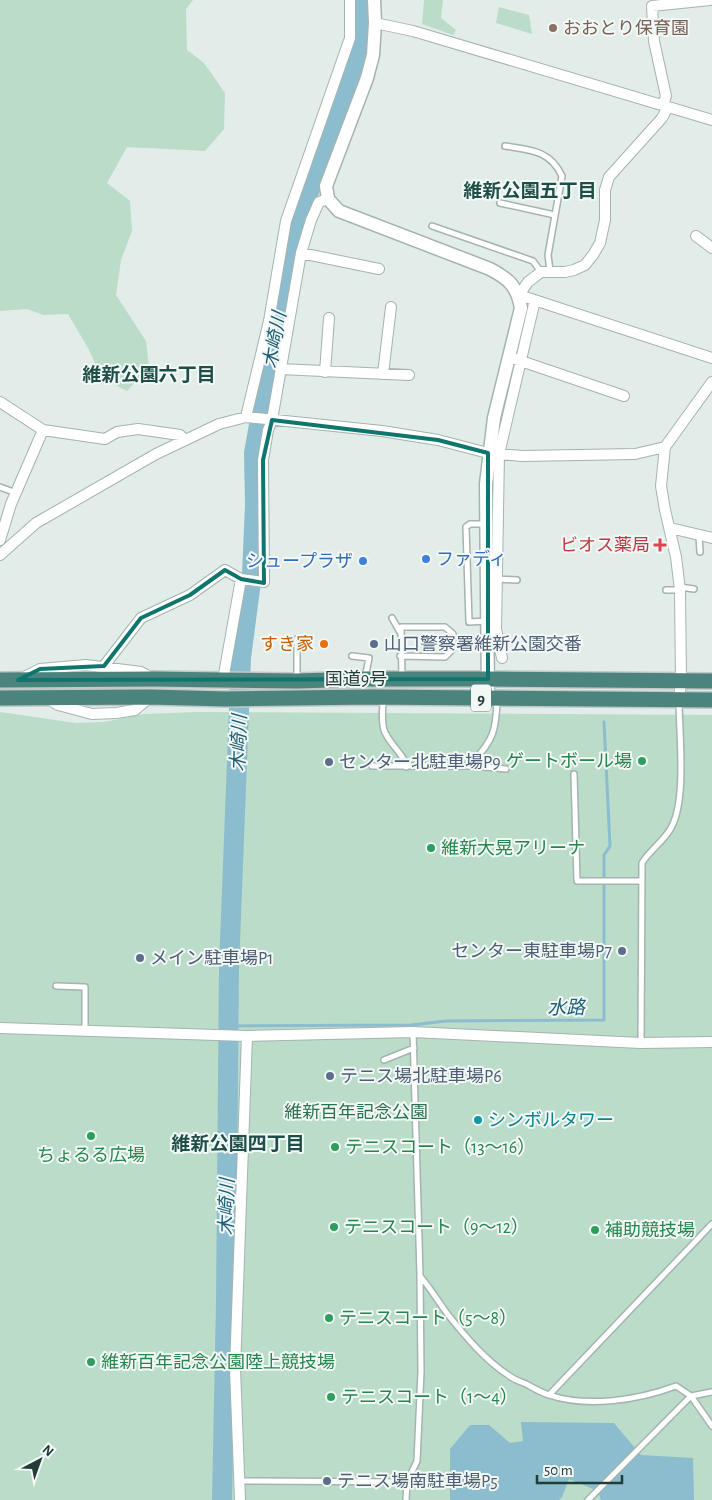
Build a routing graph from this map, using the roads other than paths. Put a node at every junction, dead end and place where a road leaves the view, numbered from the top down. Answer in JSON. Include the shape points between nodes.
{"nodes":[{"id":1,"x":350,"y":0,"type":"edge"},
{"id":2,"x":374,"y":0,"type":"edge"},
{"id":3,"x":710,"y":0,"type":"edge"},
{"id":4,"x":653,"y":3,"type":"edge"},
{"id":5,"x":375,"y":23,"type":"junction"},
{"id":6,"x":666,"y":106,"type":"junction"},
{"id":7,"x":712,"y":120,"type":"edge"},
{"id":8,"x":505,"y":146,"type":"dead end"},
{"id":9,"x":328,"y":199,"type":"junction"},
{"id":10,"x":500,"y":203,"type":"dead end"},
{"id":11,"x":555,"y":215,"type":"junction"},
{"id":12,"x":432,"y":226,"type":"dead end"},
{"id":13,"x":696,"y":236,"type":"dead end"},
{"id":14,"x":712,"y":248,"type":"edge"},
{"id":15,"x":301,"y":254,"type":"junction"},
{"id":16,"x":379,"y":269,"type":"dead end"},
{"id":17,"x":545,"y":271,"type":"junction"},
{"id":18,"x":519,"y":295,"type":"junction"},
{"id":19,"x":535,"y":300,"type":"junction"},
{"id":20,"x":391,"y":307,"type":"dead end"},
{"id":21,"x":329,"y":318,"type":"dead end"},
{"id":22,"x":712,"y":358,"type":"edge"},
{"id":23,"x":515,"y":359,"type":"junction"},
{"id":24,"x":280,"y":369,"type":"junction"},
{"id":25,"x":325,"y":372,"type":"junction"},
{"id":26,"x":383,"y":374,"type":"junction"},
{"id":27,"x":409,"y":375,"type":"dead end"},
{"id":28,"x":712,"y":382,"type":"edge"},
{"id":29,"x":624,"y":396,"type":"dead end"},
{"id":30,"x":0,"y":402,"type":"edge"},
{"id":31,"x":246,"y":417,"type":"junction"},
{"id":32,"x":272,"y":420,"type":"junction"},
{"id":33,"x":43,"y":430,"type":"junction"},
{"id":34,"x":185,"y":440,"type":"junction"},
{"id":35,"x":665,"y":447,"type":"junction"},
{"id":36,"x":494,"y":454,"type":"junction"},
{"id":37,"x":0,"y":487,"type":"edge"},
{"id":38,"x":16,"y":493,"type":"junction"},
{"id":39,"x":486,"y":524,"type":"junction"},
{"id":40,"x":670,"y":528,"type":"junction"},
{"id":41,"x":699,"y":536,"type":"junction"},
{"id":42,"x":712,"y":538,"type":"edge"},
{"id":43,"x":0,"y":540,"type":"edge"},
{"id":44,"x":1,"y":552,"type":"edge"},
{"id":45,"x":700,"y":552,"type":"dead end"},
{"id":46,"x":242,"y":579,"type":"junction"},
{"id":47,"x":492,"y":579,"type":"junction"},
{"id":48,"x":516,"y":580,"type":"dead end"},
{"id":49,"x":679,"y":589,"type":"junction"},
{"id":50,"x":694,"y":589,"type":"dead end"},
{"id":51,"x":666,"y":590,"type":"dead end"},
{"id":52,"x":392,"y":618,"type":"dead end"},
{"id":53,"x":487,"y":621,"type":"junction"},
{"id":54,"x":400,"y":632,"type":"junction"},
{"id":55,"x":297,"y":639,"type":"dead end"},
{"id":56,"x":352,"y":656,"type":"dead end"},
{"id":57,"x":400,"y":656,"type":"junction"},
{"id":58,"x":502,"y":658,"type":"dead end"},
{"id":59,"x":104,"y":666,"type":"junction"},
{"id":60,"x":154,"y":678,"type":"junction"},
{"id":61,"x":365,"y":679,"type":"junction"},
{"id":62,"x":402,"y":679,"type":"junction"},
{"id":63,"x":488,"y":679,"type":"junction"},
{"id":64,"x":0,"y":680,"type":"edge"},
{"id":65,"x":18,"y":680,"type":"junction"},
{"id":66,"x":226,"y":680,"type":"junction"},
{"id":67,"x":297,"y":681,"type":"junction"},
{"id":68,"x":681,"y":681,"type":"junction"},
{"id":69,"x":712,"y":681,"type":"edge"},
{"id":70,"x":0,"y":698,"type":"edge"},
{"id":71,"x":383,"y":698,"type":"junction"},
{"id":72,"x":493,"y":698,"type":"junction"},
{"id":73,"x":678,"y":700,"type":"junction"},
{"id":74,"x":712,"y":700,"type":"edge"},
{"id":75,"x":372,"y":766,"type":"dead end"},
{"id":76,"x":474,"y":766,"type":"junction"},
{"id":77,"x":406,"y":767,"type":"junction"},
{"id":78,"x":506,"y":770,"type":"dead end"},
{"id":79,"x":574,"y":774,"type":"dead end"},
{"id":80,"x":641,"y":881,"type":"junction"},
{"id":81,"x":56,"y":986,"type":"dead end"},
{"id":82,"x":0,"y":1028,"type":"edge"},
{"id":83,"x":85,"y":1030,"type":"junction"},
{"id":84,"x":413,"y":1032,"type":"junction"},
{"id":85,"x":247,"y":1036,"type":"junction"},
{"id":86,"x":712,"y":1042,"type":"edge"},
{"id":87,"x":641,"y":1043,"type":"junction"},
{"id":88,"x":414,"y":1048,"type":"junction"},
{"id":89,"x":384,"y":1060,"type":"dead end"},
{"id":90,"x":712,"y":1224,"type":"edge"},
{"id":91,"x":420,"y":1275,"type":"junction"},
{"id":92,"x":712,"y":1392,"type":"edge"},
{"id":93,"x":549,"y":1395,"type":"junction"},
{"id":94,"x":691,"y":1396,"type":"junction"},
{"id":95,"x":712,"y":1426,"type":"edge"},
{"id":96,"x":239,"y":1481,"type":"junction"},
{"id":97,"x":407,"y":1482,"type":"junction"},
{"id":98,"x":240,"y":1500,"type":"edge"},
{"id":99,"x":406,"y":1500,"type":"edge"},
{"id":100,"x":588,"y":1500,"type":"edge"}],
"edges":[{"from":1,"to":31,"type":"street","via":[[350,38],[286,221],[269,321]]},
{"from":2,"to":5,"type":"street"},
{"from":3,"to":4,"type":"street"},
{"from":4,"to":6,"type":"street","via":[[654,41]]},
{"from":5,"to":6,"type":"street","via":[[413,31]]},
{"from":5,"to":9,"type":"street","via":[[373,55],[367,78],[326,186]]},
{"from":6,"to":7,"type":"street"},
{"from":6,"to":17,"type":"street","via":[[662,118],[609,177],[605,190],[605,220],[600,243],[593,255],[585,265],[574,270]]},
{"from":8,"to":11,"type":"lane","via":[[542,153],[558,167],[562,176]]},
{"from":9,"to":15,"type":"street","via":[[319,202]]},
{"from":9,"to":18,"type":"street","via":[[338,211],[490,269],[503,276]]},
{"from":10,"to":11,"type":"lane"},
{"from":11,"to":17,"type":"lane"},
{"from":12,"to":17,"type":"lane","via":[[533,261]]},
{"from":13,"to":14,"type":"street"},
{"from":15,"to":16,"type":"street"},
{"from":15,"to":24,"type":"street"},
{"from":17,"to":18,"type":"street","via":[[528,282]]},
{"from":18,"to":19,"type":"street"},
{"from":18,"to":23,"type":"street","via":[[521,308]]},
{"from":19,"to":22,"type":"street"},
{"from":19,"to":23,"type":"street"},
{"from":20,"to":26,"type":"street"},
{"from":21,"to":25,"type":"street"},
{"from":23,"to":29,"type":"street"},
{"from":23,"to":36,"type":"street","via":[[494,418]]},
{"from":24,"to":25,"type":"street"},
{"from":24,"to":32,"type":"street"},
{"from":25,"to":26,"type":"street"},
{"from":26,"to":27,"type":"street"},
{"from":28,"to":35,"type":"street"},
{"from":30,"to":33,"type":"street"},
{"from":31,"to":32,"type":"street"},
{"from":31,"to":34,"type":"street","via":[[219,424]]},
{"from":32,"to":36,"type":"street","via":[[401,434]]},
{"from":32,"to":46,"type":"street","via":[[262,460],[264,582]]},
{"from":33,"to":34,"type":"street","via":[[105,439],[118,432],[138,429],[180,435]]},
{"from":33,"to":38,"type":"street"},
{"from":34,"to":44,"type":"street","via":[[36,523]]},
{"from":35,"to":36,"type":"street","via":[[634,454],[596,456]]},
{"from":35,"to":40,"type":"street","via":[[662,486]]},
{"from":36,"to":39,"type":"street","via":[[486,484]]},
{"from":36,"to":47,"type":"street"},
{"from":37,"to":38,"type":"lane"},
{"from":38,"to":43,"type":"street"},
{"from":39,"to":47,"type":"street"},
{"from":39,"to":53,"type":"lane","via":[[466,527],[465,542],[468,622]]},
{"from":40,"to":41,"type":"street"},
{"from":40,"to":49,"type":"street"},
{"from":41,"to":42,"type":"street"},
{"from":41,"to":45,"type":"lane"},
{"from":46,"to":59,"type":"street","via":[[225,570],[190,595],[141,618]]},
{"from":46,"to":66,"type":"street"},
{"from":47,"to":48,"type":"lane"},
{"from":47,"to":53,"type":"street"},
{"from":47,"to":58,"type":"street"},
{"from":49,"to":50,"type":"lane"},
{"from":49,"to":51,"type":"lane"},
{"from":49,"to":68,"type":"street"},
{"from":52,"to":54,"type":"lane"},
{"from":53,"to":63,"type":"street"},
{"from":54,"to":57,"type":"lane"},
{"from":54,"to":57,"type":"lane","via":[[401,626],[445,626],[453,634],[453,649],[445,657]]},
{"from":55,"to":67,"type":"lane"},
{"from":56,"to":61,"type":"lane","via":[[369,658]]},
{"from":57,"to":62,"type":"lane"},
{"from":59,"to":60,"type":"street","via":[[141,672]]},
{"from":59,"to":65,"type":"street","via":[[40,669]]},
{"from":60,"to":65,"type":"highway","name":"国道9号","number":"9"},
{"from":60,"to":66,"type":"highway","name":"国道9号","number":"9"},
{"from":61,"to":62,"type":"highway","name":"国道9号","number":"9"},
{"from":61,"to":67,"type":"highway","name":"国道9号","number":"9"},
{"from":62,"to":63,"type":"highway","name":"国道9号","number":"9"},
{"from":63,"to":68,"type":"highway","name":"国道9号","number":"9"},
{"from":63,"to":72,"type":"street"},
{"from":64,"to":65,"type":"highway","name":"国道9号","number":"9"},
{"from":66,"to":67,"type":"highway","name":"国道9号","number":"9"},
{"from":68,"to":69,"type":"highway","name":"国道9号","number":"9"},
{"from":68,"to":73,"type":"street"},
{"from":70,"to":71,"type":"highway","name":"国道9号","number":"9"},
{"from":71,"to":72,"type":"highway","name":"国道9号","number":"9"},
{"from":71,"to":77,"type":"lane","via":[[384,731],[406,762]]},
{"from":72,"to":73,"type":"highway","name":"国道9号","number":"9"},
{"from":72,"to":76,"type":"lane","via":[[496,724],[493,735],[474,760]]},
{"from":73,"to":74,"type":"highway","name":"国道9号","number":"9"},
{"from":73,"to":80,"type":"lane","via":[[679,805],[670,829],[642,863]]},
{"from":75,"to":77,"type":"lane"},
{"from":76,"to":77,"type":"lane"},
{"from":76,"to":78,"type":"lane"},
{"from":79,"to":80,"type":"lane","via":[[577,881]]},
{"from":80,"to":87,"type":"lane"},
{"from":81,"to":83,"type":"lane","via":[[85,987]]},
{"from":82,"to":83,"type":"street"},
{"from":83,"to":85,"type":"street"},
{"from":84,"to":85,"type":"street"},
{"from":84,"to":87,"type":"street"},
{"from":84,"to":88,"type":"lane"},
{"from":85,"to":96,"type":"street","via":[[235,1369]]},
{"from":86,"to":87,"type":"street"},
{"from":88,"to":89,"type":"lane"},
{"from":88,"to":91,"type":"lane"},
{"from":90,"to":93,"type":"lane"},
{"from":91,"to":93,"type":"lane","via":[[448,1314],[488,1359],[508,1376]]},
{"from":91,"to":97,"type":"lane","via":[[421,1372],[417,1461]]},
{"from":92,"to":94,"type":"lane"},
{"from":93,"to":94,"type":"lane","via":[[576,1400],[614,1400],[653,1394],[676,1386]]},
{"from":94,"to":95,"type":"lane"},
{"from":94,"to":100,"type":"lane"},
{"from":96,"to":97,"type":"lane"},
{"from":96,"to":98,"type":"street"},
{"from":97,"to":99,"type":"lane"}]}
